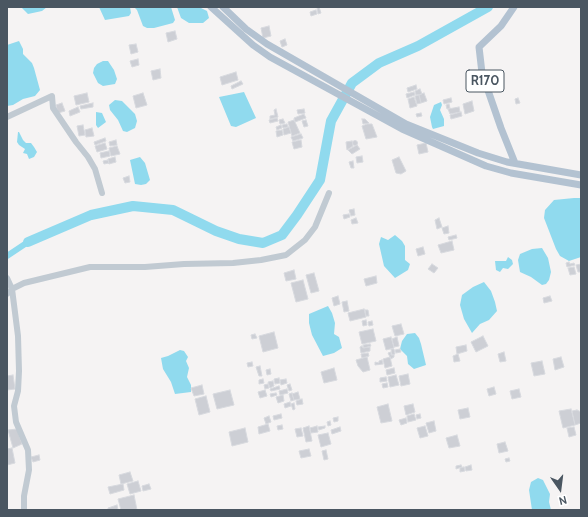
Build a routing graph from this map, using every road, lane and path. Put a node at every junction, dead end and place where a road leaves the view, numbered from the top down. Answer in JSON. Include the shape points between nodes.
{"nodes":[{"id":1,"x":211,"y":7,"type":"edge"},
{"id":2,"x":222,"y":7,"type":"edge"},
{"id":3,"x":514,"y":7,"type":"edge"},
{"id":4,"x":335,"y":88,"type":"junction"},
{"id":5,"x":369,"y":107,"type":"junction"},
{"id":6,"x":7,"y":117,"type":"edge"},
{"id":7,"x":515,"y":163,"type":"junction"},
{"id":8,"x":581,"y":175,"type":"edge"},
{"id":9,"x":581,"y":185,"type":"edge"},
{"id":10,"x":102,"y":193,"type":"dead end"},
{"id":11,"x":329,"y":193,"type":"dead end"},
{"id":12,"x":7,"y":278,"type":"edge"},
{"id":13,"x":12,"y":289,"type":"junction"},
{"id":14,"x":7,"y":294,"type":"edge"},
{"id":15,"x":24,"y":510,"type":"edge"}],
"edges":[{"from":1,"to":4,"type":"main road","via":[[270,57]]},
{"from":2,"to":4,"type":"main road","via":[[246,29]]},
{"from":3,"to":7,"type":"main road","number":"R170","via":[[479,47],[482,73]]},
{"from":4,"to":5,"type":"main road"},
{"from":5,"to":7,"type":"main road","via":[[478,153]]},
{"from":5,"to":9,"type":"main road","via":[[402,129],[486,166]]},
{"from":6,"to":10,"type":"street","via":[[52,96],[53,108],[88,157]]},
{"from":7,"to":8,"type":"main road"},
{"from":11,"to":13,"type":"street","via":[[315,227],[306,240],[286,255],[233,264],[90,267]]},
{"from":12,"to":13,"type":"street"},
{"from":13,"to":14,"type":"street"},
{"from":13,"to":15,"type":"street","via":[[19,371],[14,406],[16,422],[28,450],[29,470]]}]}
